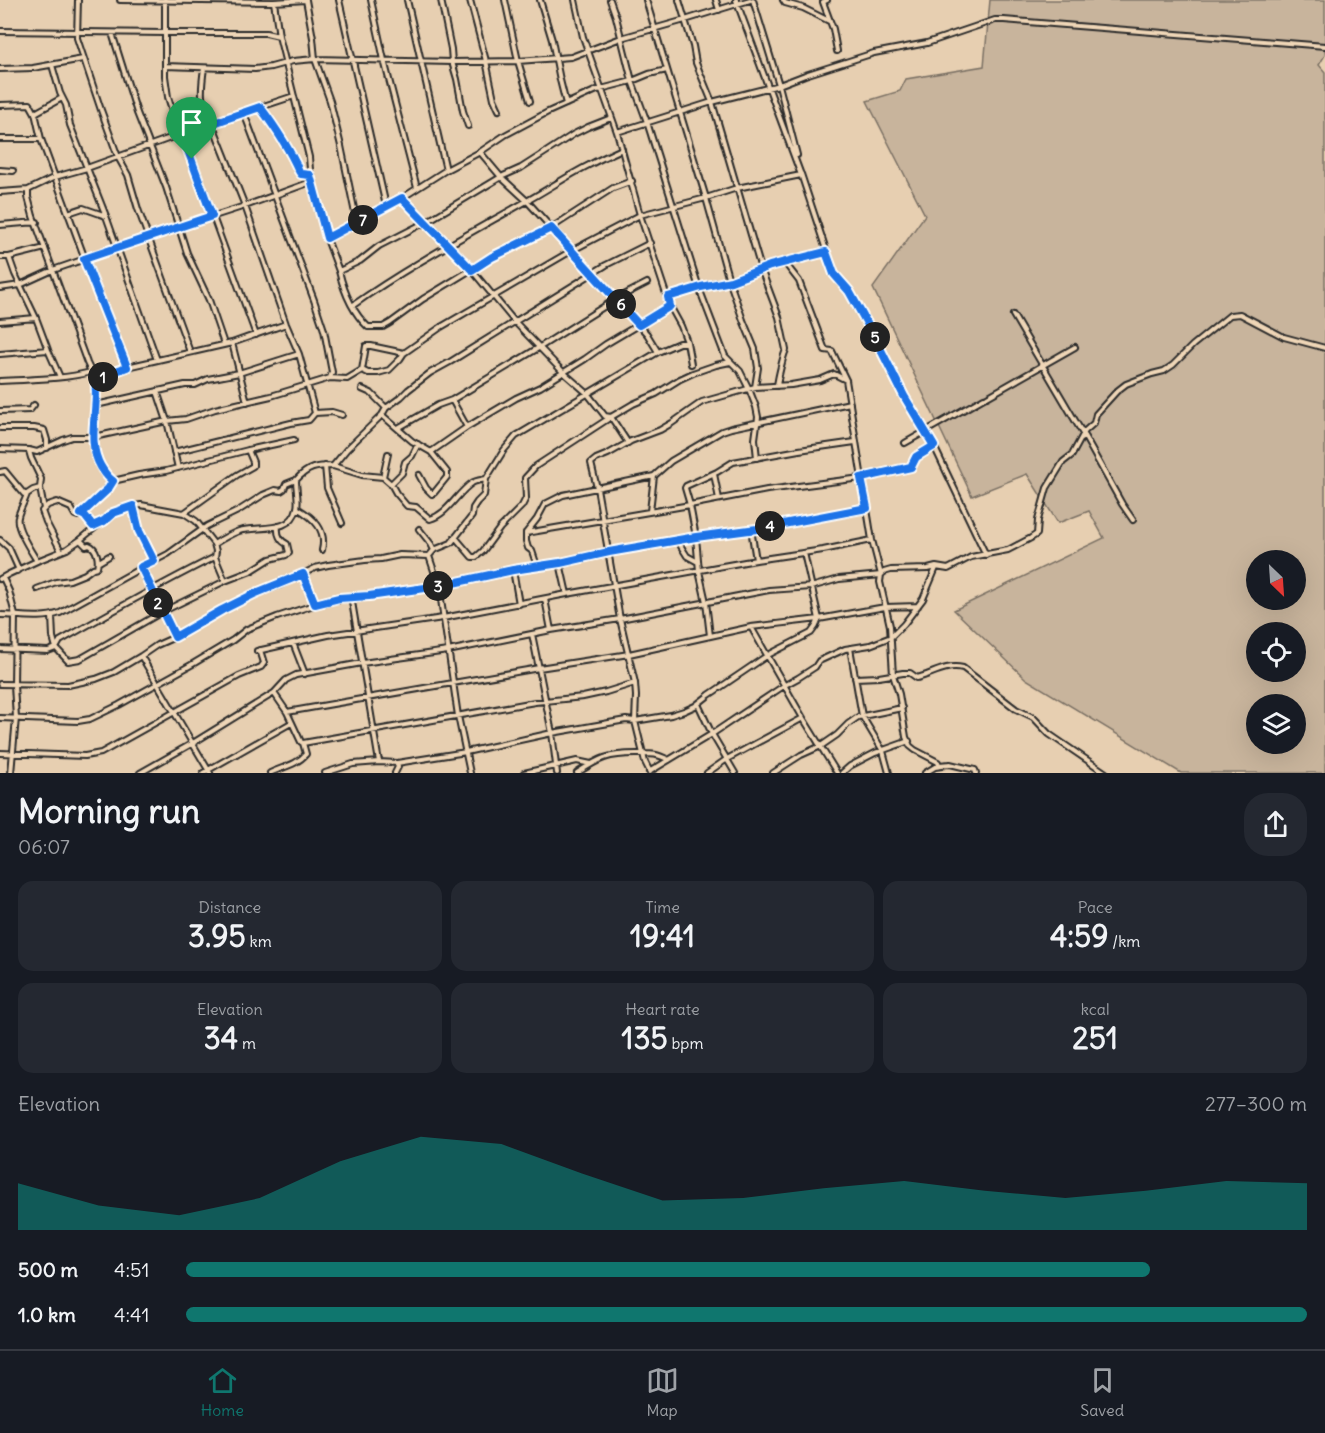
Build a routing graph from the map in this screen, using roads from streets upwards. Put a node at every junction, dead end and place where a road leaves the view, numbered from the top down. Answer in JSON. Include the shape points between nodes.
{"nodes":[{"id":1,"x":78,"y":0,"type":"edge"},
{"id":2,"x":120,"y":0,"type":"edge"},
{"id":3,"x":165,"y":0,"type":"edge"},
{"id":4,"x":306,"y":0,"type":"edge"},
{"id":5,"x":339,"y":0,"type":"edge"},
{"id":6,"x":371,"y":0,"type":"edge"},
{"id":7,"x":406,"y":0,"type":"edge"},
{"id":8,"x":441,"y":0,"type":"edge"},
{"id":9,"x":470,"y":0,"type":"edge"},
{"id":10,"x":505,"y":0,"type":"edge"},
{"id":11,"x":540,"y":0,"type":"edge"},
{"id":12,"x":575,"y":0,"type":"edge"},
{"id":13,"x":610,"y":0,"type":"edge"},
{"id":14,"x":646,"y":0,"type":"edge"},
{"id":15,"x":679,"y":0,"type":"edge"},
{"id":16,"x":716,"y":0,"type":"edge"},
{"id":17,"x":736,"y":0,"type":"edge"},
{"id":18,"x":751,"y":0,"type":"edge"},
{"id":19,"x":783,"y":0,"type":"edge"},
{"id":20,"x":827,"y":0,"type":"edge"},
{"id":21,"x":274,"y":2,"type":"junction"},
{"id":22,"x":719,"y":10,"type":"junction"},
{"id":23,"x":685,"y":20,"type":"junction"},
{"id":24,"x":830,"y":21,"type":"junction"},
{"id":25,"x":654,"y":29,"type":"junction"},
{"id":26,"x":0,"y":31,"type":"edge"},
{"id":27,"x":76,"y":31,"type":"junction"},
{"id":28,"x":112,"y":33,"type":"junction"},
{"id":29,"x":165,"y":33,"type":"junction"},
{"id":30,"x":279,"y":36,"type":"junction"},
{"id":31,"x":621,"y":38,"type":"junction"},
{"id":32,"x":1325,"y":46,"type":"edge"},
{"id":33,"x":588,"y":50,"type":"junction"},
{"id":34,"x":837,"y":51,"type":"dead end"},
{"id":35,"x":83,"y":58,"type":"junction"},
{"id":36,"x":555,"y":58,"type":"junction"},
{"id":37,"x":315,"y":59,"type":"junction"},
{"id":38,"x":352,"y":60,"type":"junction"},
{"id":39,"x":384,"y":60,"type":"junction"},
{"id":40,"x":420,"y":60,"type":"junction"},
{"id":41,"x":486,"y":61,"type":"junction"},
{"id":42,"x":519,"y":61,"type":"junction"},
{"id":43,"x":286,"y":62,"type":"junction"},
{"id":44,"x":452,"y":62,"type":"junction"},
{"id":45,"x":52,"y":65,"type":"junction"},
{"id":46,"x":165,"y":66,"type":"junction"},
{"id":47,"x":204,"y":68,"type":"junction"},
{"id":48,"x":0,"y":69,"type":"edge"},
{"id":49,"x":668,"y":70,"type":"junction"},
{"id":50,"x":632,"y":81,"type":"junction"},
{"id":51,"x":779,"y":85,"type":"junction"},
{"id":52,"x":602,"y":89,"type":"junction"},
{"id":53,"x":294,"y":96,"type":"junction"},
{"id":54,"x":62,"y":98,"type":"junction"},
{"id":55,"x":530,"y":101,"type":"dead end"},
{"id":56,"x":712,"y":102,"type":"junction"},
{"id":57,"x":566,"y":104,"type":"junction"},
{"id":58,"x":0,"y":105,"type":"edge"},
{"id":59,"x":260,"y":107,"type":"junction"},
{"id":60,"x":499,"y":110,"type":"dead end"},
{"id":61,"x":680,"y":112,"type":"junction"},
{"id":62,"x":35,"y":113,"type":"junction"},
{"id":63,"x":244,"y":113,"type":"junction"},
{"id":64,"x":611,"y":118,"type":"junction"},
{"id":65,"x":647,"y":122,"type":"junction"},
{"id":66,"x":212,"y":123,"type":"junction"},
{"id":67,"x":468,"y":126,"type":"dead end"},
{"id":68,"x":617,"y":132,"type":"junction"},
{"id":69,"x":182,"y":134,"type":"junction"},
{"id":70,"x":0,"y":139,"type":"edge"},
{"id":71,"x":41,"y":139,"type":"junction"},
{"id":72,"x":150,"y":145,"type":"junction"},
{"id":73,"x":622,"y":149,"type":"junction"},
{"id":74,"x":480,"y":152,"type":"junction"},
{"id":75,"x":118,"y":157,"type":"junction"},
{"id":76,"x":87,"y":168,"type":"junction"},
{"id":77,"x":0,"y":170,"type":"edge"},
{"id":78,"x":446,"y":170,"type":"junction"},
{"id":79,"x":13,"y":171,"type":"dead end"},
{"id":80,"x":310,"y":175,"type":"junction"},
{"id":81,"x":801,"y":175,"type":"junction"},
{"id":82,"x":55,"y":177,"type":"junction"},
{"id":83,"x":501,"y":177,"type":"junction"},
{"id":84,"x":632,"y":181,"type":"junction"},
{"id":85,"x":311,"y":182,"type":"junction"},
{"id":86,"x":417,"y":188,"type":"junction"},
{"id":87,"x":738,"y":188,"type":"junction"},
{"id":88,"x":28,"y":190,"type":"junction"},
{"id":89,"x":0,"y":192,"type":"edge"},
{"id":90,"x":275,"y":195,"type":"junction"},
{"id":91,"x":402,"y":198,"type":"junction"},
{"id":92,"x":706,"y":198,"type":"junction"},
{"id":93,"x":526,"y":201,"type":"junction"},
{"id":94,"x":246,"y":206,"type":"junction"},
{"id":95,"x":386,"y":206,"type":"junction"},
{"id":96,"x":674,"y":207,"type":"junction"},
{"id":97,"x":68,"y":213,"type":"junction"},
{"id":98,"x":640,"y":215,"type":"junction"},
{"id":99,"x":106,"y":216,"type":"junction"},
{"id":100,"x":212,"y":216,"type":"junction"},
{"id":101,"x":37,"y":222,"type":"junction"},
{"id":102,"x":426,"y":222,"type":"junction"},
{"id":103,"x":357,"y":223,"type":"junction"},
{"id":104,"x":0,"y":225,"type":"edge"},
{"id":105,"x":179,"y":227,"type":"junction"},
{"id":106,"x":551,"y":228,"type":"junction"},
{"id":107,"x":149,"y":237,"type":"junction"},
{"id":108,"x":327,"y":238,"type":"junction"},
{"id":109,"x":650,"y":243,"type":"junction"},
{"id":110,"x":449,"y":246,"type":"junction"},
{"id":111,"x":45,"y":248,"type":"junction"},
{"id":112,"x":117,"y":248,"type":"junction"},
{"id":113,"x":571,"y":251,"type":"junction"},
{"id":114,"x":826,"y":252,"type":"junction"},
{"id":115,"x":9,"y":256,"type":"junction"},
{"id":116,"x":0,"y":257,"type":"edge"},
{"id":117,"x":84,"y":259,"type":"junction"},
{"id":118,"x":785,"y":263,"type":"junction"},
{"id":119,"x":761,"y":269,"type":"junction"},
{"id":120,"x":53,"y":270,"type":"junction"},
{"id":121,"x":472,"y":270,"type":"junction"},
{"id":122,"x":339,"y":271,"type":"junction"},
{"id":123,"x":592,"y":274,"type":"junction"},
{"id":124,"x":731,"y":281,"type":"junction"},
{"id":125,"x":647,"y":283,"type":"dead end"},
{"id":126,"x":20,"y":285,"type":"junction"},
{"id":127,"x":0,"y":288,"type":"edge"},
{"id":128,"x":699,"y":288,"type":"junction"},
{"id":129,"x":494,"y":296,"type":"junction"},
{"id":130,"x":668,"y":297,"type":"junction"},
{"id":131,"x":616,"y":299,"type":"junction"},
{"id":132,"x":352,"y":306,"type":"junction"},
{"id":133,"x":670,"y":306,"type":"junction"},
{"id":134,"x":1013,"y":315,"type":"dead end"},
{"id":135,"x":36,"y":318,"type":"junction"},
{"id":136,"x":0,"y":321,"type":"edge"},
{"id":137,"x":514,"y":321,"type":"junction"},
{"id":138,"x":286,"y":324,"type":"junction"},
{"id":139,"x":639,"y":325,"type":"junction"},
{"id":140,"x":256,"y":335,"type":"junction"},
{"id":141,"x":687,"y":342,"type":"junction"},
{"id":142,"x":232,"y":343,"type":"junction"},
{"id":143,"x":224,"y":344,"type":"junction"},
{"id":144,"x":540,"y":347,"type":"junction"},
{"id":145,"x":1075,"y":347,"type":"dead end"},
{"id":146,"x":1325,"y":348,"type":"edge"},
{"id":147,"x":48,"y":350,"type":"junction"},
{"id":148,"x":190,"y":352,"type":"junction"},
{"id":149,"x":658,"y":352,"type":"junction"},
{"id":150,"x":404,"y":353,"type":"junction"},
{"id":151,"x":0,"y":354,"type":"edge"},
{"id":152,"x":299,"y":354,"type":"junction"},
{"id":153,"x":157,"y":360,"type":"junction"},
{"id":154,"x":730,"y":361,"type":"junction"},
{"id":155,"x":691,"y":364,"type":"dead end"},
{"id":156,"x":1043,"y":365,"type":"junction"},
{"id":157,"x":127,"y":367,"type":"junction"},
{"id":158,"x":362,"y":370,"type":"junction"},
{"id":159,"x":91,"y":372,"type":"junction"},
{"id":160,"x":563,"y":372,"type":"junction"},
{"id":161,"x":239,"y":373,"type":"junction"},
{"id":162,"x":60,"y":377,"type":"junction"},
{"id":163,"x":330,"y":378,"type":"junction"},
{"id":164,"x":95,"y":379,"type":"junction"},
{"id":165,"x":0,"y":381,"type":"edge"},
{"id":166,"x":846,"y":381,"type":"junction"},
{"id":167,"x":307,"y":386,"type":"junction"},
{"id":168,"x":777,"y":386,"type":"junction"},
{"id":169,"x":755,"y":387,"type":"junction"},
{"id":170,"x":362,"y":389,"type":"dead end"},
{"id":171,"x":749,"y":389,"type":"junction"},
{"id":172,"x":157,"y":391,"type":"junction"},
{"id":173,"x":586,"y":393,"type":"junction"},
{"id":174,"x":452,"y":400,"type":"junction"},
{"id":175,"x":247,"y":402,"type":"junction"},
{"id":176,"x":850,"y":403,"type":"junction"},
{"id":177,"x":34,"y":405,"type":"dead end"},
{"id":178,"x":96,"y":405,"type":"junction"},
{"id":179,"x":386,"y":408,"type":"junction"},
{"id":180,"x":0,"y":411,"type":"edge"},
{"id":181,"x":315,"y":413,"type":"junction"},
{"id":182,"x":382,"y":415,"type":"junction"},
{"id":183,"x":342,"y":416,"type":"dead end"},
{"id":184,"x":611,"y":417,"type":"junction"},
{"id":185,"x":167,"y":421,"type":"junction"},
{"id":186,"x":757,"y":423,"type":"junction"},
{"id":187,"x":467,"y":427,"type":"junction"},
{"id":188,"x":0,"y":428,"type":"edge"},
{"id":189,"x":398,"y":428,"type":"junction"},
{"id":190,"x":925,"y":432,"type":"junction"},
{"id":191,"x":1083,"y":434,"type":"junction"},
{"id":192,"x":94,"y":437,"type":"junction"},
{"id":193,"x":294,"y":440,"type":"dead end"},
{"id":194,"x":855,"y":442,"type":"junction"},
{"id":195,"x":628,"y":443,"type":"junction"},
{"id":196,"x":905,"y":443,"type":"dead end"},
{"id":197,"x":418,"y":444,"type":"junction"},
{"id":198,"x":934,"y":446,"type":"junction"},
{"id":199,"x":47,"y":448,"type":"junction"},
{"id":200,"x":0,"y":449,"type":"edge"},
{"id":201,"x":29,"y":450,"type":"junction"},
{"id":202,"x":248,"y":450,"type":"junction"},
{"id":203,"x":174,"y":452,"type":"junction"},
{"id":204,"x":431,"y":452,"type":"junction"},
{"id":205,"x":388,"y":454,"type":"dead end"},
{"id":206,"x":757,"y":458,"type":"junction"},
{"id":207,"x":325,"y":466,"type":"junction"},
{"id":208,"x":333,"y":466,"type":"junction"},
{"id":209,"x":178,"y":468,"type":"junction"},
{"id":210,"x":0,"y":472,"type":"edge"},
{"id":211,"x":714,"y":474,"type":"junction"},
{"id":212,"x":419,"y":475,"type":"dead end"},
{"id":213,"x":654,"y":476,"type":"junction"},
{"id":214,"x":382,"y":477,"type":"junction"},
{"id":215,"x":861,"y":478,"type":"junction"},
{"id":216,"x":486,"y":479,"type":"junction"},
{"id":217,"x":296,"y":480,"type":"junction"},
{"id":218,"x":113,"y":481,"type":"junction"},
{"id":219,"x":391,"y":484,"type":"junction"},
{"id":220,"x":40,"y":488,"type":"junction"},
{"id":221,"x":597,"y":488,"type":"junction"},
{"id":222,"x":27,"y":494,"type":"junction"},
{"id":223,"x":720,"y":500,"type":"junction"},
{"id":224,"x":690,"y":505,"type":"junction"},
{"id":225,"x":133,"y":506,"type":"junction"},
{"id":226,"x":297,"y":508,"type":"junction"},
{"id":227,"x":867,"y":508,"type":"junction"},
{"id":228,"x":44,"y":509,"type":"junction"},
{"id":229,"x":650,"y":512,"type":"junction"},
{"id":230,"x":184,"y":513,"type":"junction"},
{"id":231,"x":81,"y":514,"type":"junction"},
{"id":232,"x":602,"y":519,"type":"junction"},
{"id":233,"x":1133,"y":520,"type":"dead end"},
{"id":234,"x":342,"y":524,"type":"dead end"},
{"id":235,"x":97,"y":525,"type":"junction"},
{"id":236,"x":278,"y":526,"type":"junction"},
{"id":237,"x":419,"y":529,"type":"dead end"},
{"id":238,"x":202,"y":530,"type":"junction"},
{"id":239,"x":751,"y":530,"type":"junction"},
{"id":240,"x":526,"y":533,"type":"junction"},
{"id":241,"x":455,"y":537,"type":"junction"},
{"id":242,"x":696,"y":537,"type":"junction"},
{"id":243,"x":0,"y":540,"type":"edge"},
{"id":244,"x":80,"y":540,"type":"junction"},
{"id":245,"x":677,"y":540,"type":"junction"},
{"id":246,"x":872,"y":540,"type":"junction"},
{"id":247,"x":214,"y":544,"type":"junction"},
{"id":248,"x":322,"y":550,"type":"dead end"},
{"id":249,"x":434,"y":550,"type":"junction"},
{"id":250,"x":61,"y":551,"type":"junction"},
{"id":251,"x":609,"y":552,"type":"junction"},
{"id":252,"x":804,"y":553,"type":"junction"},
{"id":253,"x":986,"y":555,"type":"junction"},
{"id":254,"x":109,"y":556,"type":"dead end"},
{"id":255,"x":429,"y":556,"type":"junction"},
{"id":256,"x":215,"y":557,"type":"junction"},
{"id":257,"x":756,"y":560,"type":"junction"},
{"id":258,"x":37,"y":561,"type":"junction"},
{"id":259,"x":154,"y":561,"type":"junction"},
{"id":260,"x":99,"y":562,"type":"junction"},
{"id":261,"x":698,"y":562,"type":"junction"},
{"id":262,"x":560,"y":563,"type":"junction"},
{"id":263,"x":537,"y":566,"type":"junction"},
{"id":264,"x":141,"y":567,"type":"junction"},
{"id":265,"x":936,"y":567,"type":"junction"},
{"id":266,"x":513,"y":570,"type":"junction"},
{"id":267,"x":17,"y":571,"type":"junction"},
{"id":268,"x":699,"y":571,"type":"junction"},
{"id":269,"x":303,"y":574,"type":"junction"},
{"id":270,"x":881,"y":575,"type":"junction"},
{"id":271,"x":2,"y":579,"type":"edge"},
{"id":272,"x":225,"y":581,"type":"junction"},
{"id":273,"x":439,"y":586,"type":"junction"},
{"id":274,"x":614,"y":586,"type":"junction"},
{"id":275,"x":811,"y":587,"type":"junction"},
{"id":276,"x":37,"y":589,"type":"dead end"},
{"id":277,"x":151,"y":589,"type":"junction"},
{"id":278,"x":567,"y":594,"type":"junction"},
{"id":279,"x":351,"y":596,"type":"junction"},
{"id":280,"x":545,"y":599,"type":"junction"},
{"id":281,"x":706,"y":602,"type":"junction"},
{"id":282,"x":315,"y":604,"type":"junction"},
{"id":283,"x":519,"y":604,"type":"junction"},
{"id":284,"x":918,"y":606,"type":"junction"},
{"id":285,"x":885,"y":607,"type":"junction"},
{"id":286,"x":162,"y":612,"type":"junction"},
{"id":287,"x":0,"y":615,"type":"edge"},
{"id":288,"x":15,"y":615,"type":"junction"},
{"id":289,"x":52,"y":615,"type":"junction"},
{"id":290,"x":443,"y":618,"type":"junction"},
{"id":291,"x":620,"y":619,"type":"junction"},
{"id":292,"x":819,"y":619,"type":"junction"},
{"id":293,"x":751,"y":627,"type":"junction"},
{"id":294,"x":551,"y":630,"type":"junction"},
{"id":295,"x":356,"y":631,"type":"junction"},
{"id":296,"x":532,"y":634,"type":"junction"},
{"id":297,"x":710,"y":636,"type":"junction"},
{"id":298,"x":175,"y":637,"type":"junction"},
{"id":299,"x":891,"y":637,"type":"junction"},
{"id":300,"x":292,"y":643,"type":"junction"},
{"id":301,"x":56,"y":648,"type":"junction"},
{"id":302,"x":849,"y":648,"type":"junction"},
{"id":303,"x":0,"y":649,"type":"edge"},
{"id":304,"x":15,"y":649,"type":"junction"},
{"id":305,"x":448,"y":651,"type":"junction"},
{"id":306,"x":628,"y":654,"type":"junction"},
{"id":307,"x":768,"y":655,"type":"junction"},
{"id":308,"x":141,"y":657,"type":"junction"},
{"id":309,"x":362,"y":663,"type":"junction"},
{"id":310,"x":539,"y":668,"type":"junction"},
{"id":311,"x":305,"y":674,"type":"junction"},
{"id":312,"x":893,"y":675,"type":"junction"},
{"id":313,"x":855,"y":678,"type":"junction"},
{"id":314,"x":158,"y":683,"type":"junction"},
{"id":315,"x":453,"y":683,"type":"junction"},
{"id":316,"x":635,"y":683,"type":"junction"},
{"id":317,"x":0,"y":684,"type":"edge"},
{"id":318,"x":14,"y":685,"type":"junction"},
{"id":319,"x":785,"y":685,"type":"junction"},
{"id":320,"x":274,"y":693,"type":"junction"},
{"id":321,"x":368,"y":698,"type":"junction"},
{"id":322,"x":546,"y":700,"type":"junction"},
{"id":323,"x":698,"y":704,"type":"junction"},
{"id":324,"x":902,"y":708,"type":"junction"},
{"id":325,"x":174,"y":712,"type":"junction"},
{"id":326,"x":287,"y":712,"type":"junction"},
{"id":327,"x":458,"y":716,"type":"junction"},
{"id":328,"x":862,"y":716,"type":"junction"},
{"id":329,"x":0,"y":718,"type":"edge"},
{"id":330,"x":16,"y":718,"type":"junction"},
{"id":331,"x":803,"y":718,"type":"junction"},
{"id":332,"x":635,"y":721,"type":"junction"},
{"id":333,"x":291,"y":723,"type":"junction"},
{"id":334,"x":374,"y":730,"type":"junction"},
{"id":335,"x":552,"y":733,"type":"junction"},
{"id":336,"x":712,"y":734,"type":"junction"},
{"id":337,"x":909,"y":741,"type":"junction"},
{"id":338,"x":193,"y":743,"type":"junction"},
{"id":339,"x":303,"y":743,"type":"junction"},
{"id":340,"x":821,"y":746,"type":"junction"},
{"id":341,"x":883,"y":751,"type":"junction"},
{"id":342,"x":466,"y":752,"type":"junction"},
{"id":343,"x":0,"y":753,"type":"edge"},
{"id":344,"x":14,"y":753,"type":"junction"},
{"id":345,"x":643,"y":754,"type":"junction"},
{"id":346,"x":728,"y":759,"type":"junction"},
{"id":347,"x":669,"y":760,"type":"junction"},
{"id":348,"x":379,"y":762,"type":"junction"},
{"id":349,"x":397,"y":763,"type":"junction"},
{"id":350,"x":591,"y":764,"type":"junction"},
{"id":351,"x":950,"y":764,"type":"junction"},
{"id":352,"x":556,"y":766,"type":"junction"},
{"id":353,"x":209,"y":772,"type":"edge"},
{"id":354,"x":649,"y":772,"type":"edge"},
{"id":355,"x":11,"y":773,"type":"edge"},
{"id":356,"x":140,"y":773,"type":"edge"},
{"id":357,"x":203,"y":773,"type":"edge"},
{"id":358,"x":270,"y":773,"type":"edge"},
{"id":359,"x":325,"y":773,"type":"edge"},
{"id":360,"x":394,"y":773,"type":"edge"},
{"id":361,"x":470,"y":773,"type":"edge"},
{"id":362,"x":524,"y":773,"type":"edge"},
{"id":363,"x":557,"y":773,"type":"edge"},
{"id":364,"x":577,"y":773,"type":"edge"},
{"id":365,"x":707,"y":773,"type":"edge"},
{"id":366,"x":735,"y":773,"type":"edge"},
{"id":367,"x":773,"y":773,"type":"edge"},
{"id":368,"x":837,"y":773,"type":"edge"},
{"id":369,"x":842,"y":773,"type":"edge"},
{"id":370,"x":889,"y":773,"type":"edge"},
{"id":371,"x":925,"y":773,"type":"edge"},
{"id":372,"x":976,"y":773,"type":"edge"},
{"id":373,"x":1106,"y":773,"type":"edge"}],
"edges":[{"from":1,"to":27,"type":"street"},
{"from":2,"to":3,"type":"street"},
{"from":3,"to":21,"type":"street"},
{"from":3,"to":29,"type":"street"},
{"from":4,"to":21,"type":"street"},
{"from":4,"to":37,"type":"street"},
{"from":5,"to":38,"type":"street"},
{"from":6,"to":39,"type":"street"},
{"from":7,"to":40,"type":"street"},
{"from":8,"to":44,"type":"street"},
{"from":9,"to":41,"type":"street"},
{"from":10,"to":42,"type":"street"},
{"from":11,"to":36,"type":"street"},
{"from":12,"to":33,"type":"street"},
{"from":13,"to":31,"type":"street"},
{"from":14,"to":25,"type":"street"},
{"from":15,"to":23,"type":"street"},
{"from":16,"to":22,"type":"street"},
{"from":17,"to":81,"type":"street"},
{"from":18,"to":22,"type":"street"},
{"from":18,"to":51,"type":"street"},
{"from":19,"to":24,"type":"street"},
{"from":20,"to":24,"type":"street","via":[[824,2]]},
{"from":21,"to":30,"type":"street"},
{"from":22,"to":23,"type":"street"},
{"from":23,"to":25,"type":"street"},
{"from":23,"to":56,"type":"street","via":[[696,63]]},
{"from":24,"to":34,"type":"street"},
{"from":25,"to":31,"type":"street"},
{"from":25,"to":49,"type":"street"},
{"from":26,"to":27,"type":"street"},
{"from":27,"to":28,"type":"street"},
{"from":27,"to":35,"type":"street"},
{"from":28,"to":29,"type":"street"},
{"from":28,"to":72,"type":"street"},
{"from":29,"to":30,"type":"street"},
{"from":29,"to":46,"type":"street"},
{"from":30,"to":43,"type":"street"},
{"from":31,"to":33,"type":"street"},
{"from":31,"to":50,"type":"street"},
{"from":32,"to":51,"type":"street","via":[[995,20],[927,43],[874,53]]},
{"from":33,"to":36,"type":"street"},
{"from":33,"to":52,"type":"street"},
{"from":35,"to":45,"type":"street"},
{"from":35,"to":75,"type":"street"},
{"from":36,"to":42,"type":"street"},
{"from":36,"to":57,"type":"street"},
{"from":37,"to":38,"type":"street"},
{"from":37,"to":43,"type":"street"},
{"from":37,"to":103,"type":"street","via":[[330,101]]},
{"from":38,"to":39,"type":"street"},
{"from":38,"to":95,"type":"street"},
{"from":39,"to":40,"type":"street"},
{"from":39,"to":86,"type":"street"},
{"from":40,"to":44,"type":"street"},
{"from":40,"to":78,"type":"street"},
{"from":41,"to":42,"type":"street"},
{"from":41,"to":44,"type":"street"},
{"from":41,"to":60,"type":"street"},
{"from":42,"to":55,"type":"street"},
{"from":43,"to":47,"type":"street","via":[[255,69]]},
{"from":43,"to":53,"type":"street"},
{"from":44,"to":67,"type":"street"},
{"from":45,"to":48,"type":"street"},
{"from":45,"to":54,"type":"street"},
{"from":46,"to":47,"type":"street"},
{"from":46,"to":69,"type":"street","via":[[168,97]]},
{"from":47,"to":66,"type":"street","via":[[201,93]]},
{"from":49,"to":50,"type":"street"},
{"from":49,"to":61,"type":"street"},
{"from":50,"to":52,"type":"street"},
{"from":50,"to":65,"type":"street"},
{"from":51,"to":56,"type":"street"},
{"from":51,"to":81,"type":"street"},
{"from":52,"to":57,"type":"street"},
{"from":52,"to":64,"type":"street"},
{"from":53,"to":59,"type":"street"},
{"from":53,"to":80,"type":"street"},
{"from":54,"to":62,"type":"street"},
{"from":54,"to":76,"type":"street"},
{"from":56,"to":61,"type":"street"},
{"from":56,"to":87,"type":"street"},
{"from":57,"to":74,"type":"street"},
{"from":58,"to":62,"type":"street","via":[[30,105]]},
{"from":59,"to":63,"type":"street"},
{"from":59,"to":80,"type":"street","via":[[301,174]]},
{"from":61,"to":65,"type":"street"},
{"from":61,"to":92,"type":"street"},
{"from":62,"to":71,"type":"street"},
{"from":63,"to":66,"type":"street"},
{"from":63,"to":90,"type":"street"},
{"from":64,"to":68,"type":"street"},
{"from":64,"to":83,"type":"street","via":[[574,134]]},
{"from":65,"to":68,"type":"street"},
{"from":65,"to":96,"type":"street"},
{"from":66,"to":69,"type":"street"},
{"from":66,"to":94,"type":"street"},
{"from":68,"to":73,"type":"street"},
{"from":69,"to":72,"type":"street"},
{"from":69,"to":100,"type":"street"},
{"from":70,"to":71,"type":"street"},
{"from":71,"to":82,"type":"street"},
{"from":72,"to":75,"type":"street"},
{"from":72,"to":105,"type":"street"},
{"from":73,"to":84,"type":"street"},
{"from":73,"to":93,"type":"street"},
{"from":74,"to":78,"type":"street"},
{"from":74,"to":83,"type":"street"},
{"from":75,"to":76,"type":"street"},
{"from":75,"to":107,"type":"street"},
{"from":76,"to":82,"type":"street"},
{"from":76,"to":99,"type":"street"},
{"from":77,"to":79,"type":"street"},
{"from":78,"to":86,"type":"street"},
{"from":80,"to":85,"type":"street"},
{"from":81,"to":87,"type":"street"},
{"from":81,"to":114,"type":"street"},
{"from":82,"to":88,"type":"street"},
{"from":82,"to":97,"type":"street"},
{"from":83,"to":93,"type":"street"},
{"from":83,"to":102,"type":"street"},
{"from":84,"to":98,"type":"street"},
{"from":84,"to":106,"type":"street","via":[[613,188]]},
{"from":85,"to":90,"type":"street"},
{"from":85,"to":108,"type":"street"},
{"from":86,"to":91,"type":"street"},
{"from":87,"to":92,"type":"street"},
{"from":87,"to":119,"type":"street"},
{"from":88,"to":89,"type":"street"},
{"from":88,"to":101,"type":"street"},
{"from":90,"to":94,"type":"street"},
{"from":90,"to":163,"type":"street","via":[[324,330]]},
{"from":91,"to":95,"type":"street"},
{"from":91,"to":102,"type":"street"},
{"from":92,"to":96,"type":"street"},
{"from":92,"to":124,"type":"street"},
{"from":93,"to":106,"type":"street"},
{"from":93,"to":110,"type":"street"},
{"from":94,"to":100,"type":"street"},
{"from":94,"to":138,"type":"street"},
{"from":95,"to":103,"type":"street"},
{"from":96,"to":98,"type":"street"},
{"from":96,"to":128,"type":"street"},
{"from":97,"to":99,"type":"street","via":[[83,208]]},
{"from":97,"to":117,"type":"street"},
{"from":98,"to":109,"type":"street"},
{"from":98,"to":113,"type":"street"},
{"from":99,"to":112,"type":"street"},
{"from":100,"to":105,"type":"street"},
{"from":100,"to":140,"type":"street"},
{"from":101,"to":104,"type":"street"},
{"from":101,"to":111,"type":"street"},
{"from":102,"to":110,"type":"street"},
{"from":102,"to":122,"type":"street"},
{"from":103,"to":108,"type":"street"},
{"from":105,"to":107,"type":"street"},
{"from":105,"to":143,"type":"street"},
{"from":106,"to":113,"type":"street"},
{"from":106,"to":121,"type":"street"},
{"from":107,"to":112,"type":"street"},
{"from":107,"to":148,"type":"street"},
{"from":108,"to":122,"type":"street"},
{"from":109,"to":123,"type":"street"},
{"from":109,"to":130,"type":"street"},
{"from":110,"to":121,"type":"street"},
{"from":110,"to":132,"type":"street"},
{"from":111,"to":115,"type":"street"},
{"from":111,"to":120,"type":"street"},
{"from":112,"to":117,"type":"street"},
{"from":112,"to":153,"type":"street"},
{"from":113,"to":123,"type":"street"},
{"from":113,"to":129,"type":"street"},
{"from":114,"to":118,"type":"street"},
{"from":114,"to":190,"type":"street","via":[[834,274],[849,291]]},
{"from":115,"to":116,"type":"street"},
{"from":115,"to":126,"type":"street"},
{"from":117,"to":120,"type":"street"},
{"from":117,"to":157,"type":"street"},
{"from":118,"to":119,"type":"street"},
{"from":118,"to":166,"type":"street","via":[[799,281],[825,350],[832,351]]},
{"from":119,"to":124,"type":"street"},
{"from":119,"to":168,"type":"street","via":[[786,350]]},
{"from":120,"to":126,"type":"street"},
{"from":120,"to":159,"type":"street"},
{"from":121,"to":129,"type":"street"},
{"from":121,"to":132,"type":"street","via":[[383,327],[368,327]]},
{"from":122,"to":132,"type":"street"},
{"from":123,"to":131,"type":"street"},
{"from":123,"to":137,"type":"street"},
{"from":124,"to":128,"type":"street"},
{"from":124,"to":169,"type":"street","via":[[755,349]]},
{"from":125,"to":131,"type":"street"},
{"from":126,"to":127,"type":"street"},
{"from":126,"to":135,"type":"street"},
{"from":128,"to":130,"type":"street"},
{"from":128,"to":154,"type":"street","via":[[724,356]]},
{"from":129,"to":137,"type":"street"},
{"from":129,"to":150,"type":"street"},
{"from":130,"to":133,"type":"street"},
{"from":131,"to":139,"type":"street"},
{"from":131,"to":144,"type":"street"},
{"from":133,"to":139,"type":"street"},
{"from":133,"to":141,"type":"street"},
{"from":134,"to":156,"type":"street"},
{"from":135,"to":136,"type":"street"},
{"from":135,"to":147,"type":"street"},
{"from":137,"to":144,"type":"street"},
{"from":137,"to":179,"type":"street","via":[[430,373]]},
{"from":138,"to":140,"type":"street"},
{"from":138,"to":152,"type":"street"},
{"from":139,"to":149,"type":"street"},
{"from":139,"to":160,"type":"street"},
{"from":140,"to":142,"type":"street"},
{"from":141,"to":149,"type":"street"},
{"from":141,"to":155,"type":"street"},
{"from":142,"to":143,"type":"street"},
{"from":142,"to":161,"type":"street"},
{"from":143,"to":148,"type":"street"},
{"from":144,"to":160,"type":"street"},
{"from":144,"to":174,"type":"street"},
{"from":145,"to":156,"type":"street"},
{"from":146,"to":191,"type":"street","via":[[1284,337],[1240,314],[1230,315],[1164,371],[1126,384],[1096,414],[1094,423]]},
{"from":147,"to":151,"type":"street"},
{"from":147,"to":162,"type":"street"},
{"from":148,"to":153,"type":"street"},
{"from":149,"to":173,"type":"street"},
{"from":150,"to":158,"type":"street","via":[[389,370]]},
{"from":150,"to":158,"type":"street","via":[[366,346]]},
{"from":152,"to":161,"type":"street"},
{"from":152,"to":167,"type":"street"},
{"from":153,"to":157,"type":"street"},
{"from":154,"to":171,"type":"street"},
{"from":154,"to":184,"type":"street","via":[[680,379]]},
{"from":156,"to":190,"type":"street"},
{"from":156,"to":191,"type":"street"},
{"from":157,"to":164,"type":"street"},
{"from":158,"to":163,"type":"street","via":[[347,379]]},
{"from":159,"to":162,"type":"street"},
{"from":159,"to":164,"type":"street"},
{"from":160,"to":173,"type":"street"},
{"from":160,"to":187,"type":"street"},
{"from":161,"to":172,"type":"street"},
{"from":161,"to":175,"type":"street"},
{"from":162,"to":165,"type":"street"},
{"from":163,"to":167,"type":"street"},
{"from":164,"to":178,"type":"street"},
{"from":166,"to":168,"type":"street","via":[[834,374]]},
{"from":166,"to":176,"type":"street"},
{"from":167,"to":175,"type":"street"},
{"from":167,"to":181,"type":"street"},
{"from":168,"to":169,"type":"street"},
{"from":169,"to":171,"type":"street"},
{"from":170,"to":179,"type":"street"},
{"from":171,"to":186,"type":"street"},
{"from":171,"to":195,"type":"street","via":[[702,402],[672,423]]},
{"from":172,"to":178,"type":"street"},
{"from":172,"to":185,"type":"street"},
{"from":173,"to":184,"type":"street","via":[[605,416]]},
{"from":173,"to":216,"type":"street","via":[[516,436]]},
{"from":174,"to":187,"type":"street"},
{"from":174,"to":189,"type":"street"},
{"from":175,"to":185,"type":"street"},
{"from":176,"to":186,"type":"street"},
{"from":176,"to":194,"type":"street"},
{"from":177,"to":180,"type":"street","via":[[30,410]]},
{"from":178,"to":192,"type":"street"},
{"from":179,"to":182,"type":"street"},
{"from":181,"to":183,"type":"street"},
{"from":181,"to":203,"type":"street","via":[[309,420]]},
{"from":182,"to":189,"type":"street"},
{"from":182,"to":208,"type":"street"},
{"from":184,"to":195,"type":"street"},
{"from":184,"to":241,"type":"street","via":[[530,472],[525,478],[526,498],[522,506],[476,557]]},
{"from":185,"to":192,"type":"street"},
{"from":185,"to":203,"type":"street"},
{"from":186,"to":206,"type":"street"},
{"from":186,"to":213,"type":"street","via":[[722,431],[671,461]]},
{"from":187,"to":204,"type":"street"},
{"from":188,"to":199,"type":"street","via":[[44,430]]},
{"from":189,"to":197,"type":"street"},
{"from":190,"to":196,"type":"street"},
{"from":190,"to":198,"type":"street"},
{"from":191,"to":233,"type":"street"},
{"from":191,"to":253,"type":"street","via":[[1047,488],[1036,534],[1008,550]]},
{"from":192,"to":199,"type":"street","via":[[72,437]]},
{"from":192,"to":218,"type":"street","via":[[96,457],[107,478]]},
{"from":193,"to":202,"type":"street"},
{"from":194,"to":206,"type":"street"},
{"from":194,"to":215,"type":"street"},
{"from":195,"to":221,"type":"street","via":[[591,463]]},
{"from":197,"to":204,"type":"street"},
{"from":197,"to":219,"type":"street"},
{"from":198,"to":215,"type":"street","via":[[916,457],[911,467]]},
{"from":198,"to":253,"type":"street"},
{"from":199,"to":201,"type":"street"},
{"from":200,"to":201,"type":"street"},
{"from":201,"to":220,"type":"street","via":[[41,479]]},
{"from":202,"to":209,"type":"street"},
{"from":202,"to":230,"type":"street","via":[[253,466]]},
{"from":203,"to":209,"type":"street"},
{"from":204,"to":212,"type":"street","via":[[442,463],[447,477],[432,494]]},
{"from":205,"to":214,"type":"street"},
{"from":206,"to":211,"type":"street","via":[[733,462]]},
{"from":207,"to":208,"type":"street"},
{"from":207,"to":217,"type":"street","via":[[306,470]]},
{"from":207,"to":234,"type":"street","via":[[327,488]]},
{"from":208,"to":214,"type":"street"},
{"from":209,"to":218,"type":"street"},
{"from":210,"to":222,"type":"street","via":[[5,471]]},
{"from":211,"to":223,"type":"street"},
{"from":211,"to":224,"type":"street","via":[[686,486]]},
{"from":213,"to":221,"type":"street"},
{"from":213,"to":229,"type":"street"},
{"from":214,"to":219,"type":"street"},
{"from":215,"to":223,"type":"street"},
{"from":215,"to":227,"type":"street"},
{"from":216,"to":219,"type":"street","via":[[473,482],[432,519],[416,507],[407,506]]},
{"from":216,"to":241,"type":"street","via":[[484,495]]},
{"from":217,"to":226,"type":"street"},
{"from":217,"to":238,"type":"street"},
{"from":218,"to":231,"type":"street"},
{"from":220,"to":222,"type":"street"},
{"from":220,"to":228,"type":"street"},
{"from":221,"to":232,"type":"street"},
{"from":221,"to":240,"type":"street","via":[[563,495],[545,504]]},
{"from":222,"to":258,"type":"street","via":[[17,522]]},
{"from":223,"to":224,"type":"street"},
{"from":224,"to":229,"type":"street"},
{"from":224,"to":242,"type":"street"},
{"from":225,"to":230,"type":"street"},
{"from":225,"to":235,"type":"street","via":[[113,513]]},
{"from":225,"to":259,"type":"street","via":[[139,531]]},
{"from":226,"to":236,"type":"street","via":[[291,520]]},
{"from":226,"to":248,"type":"street","via":[[321,530]]},
{"from":227,"to":239,"type":"street"},
{"from":227,"to":246,"type":"street"},
{"from":228,"to":231,"type":"street","via":[[57,502],[71,508],[75,515]]},
{"from":228,"to":250,"type":"street","via":[[46,522]]},
{"from":229,"to":232,"type":"street"},
{"from":230,"to":238,"type":"street"},
{"from":231,"to":235,"type":"street","via":[[93,526]]},
{"from":232,"to":240,"type":"street"},
{"from":232,"to":251,"type":"street"},
{"from":235,"to":244,"type":"street"},
{"from":236,"to":247,"type":"street","via":[[237,531]]},
{"from":236,"to":272,"type":"street","via":[[278,534],[290,553]]},
{"from":237,"to":249,"type":"street"},
{"from":238,"to":247,"type":"street"},
{"from":238,"to":259,"type":"street"},
{"from":239,"to":242,"type":"street"},
{"from":239,"to":257,"type":"street"},
{"from":240,"to":263,"type":"street"},
{"from":241,"to":249,"type":"street"},
{"from":242,"to":245,"type":"street"},
{"from":242,"to":261,"type":"street"},
{"from":243,"to":267,"type":"street","via":[[9,548]]},
{"from":244,"to":250,"type":"street"},
{"from":244,"to":260,"type":"street","via":[[93,547]]},
{"from":245,"to":251,"type":"street"},
{"from":245,"to":261,"type":"street","via":[[687,556]]},
{"from":246,"to":252,"type":"street"},
{"from":246,"to":270,"type":"street"},
{"from":247,"to":256,"type":"street"},
{"from":249,"to":255,"type":"street"},
{"from":250,"to":258,"type":"street"},
{"from":251,"to":262,"type":"street"},
{"from":251,"to":274,"type":"street"},
{"from":252,"to":257,"type":"street"},
{"from":252,"to":275,"type":"street"},
{"from":253,"to":265,"type":"street","via":[[970,557],[948,569]]},
{"from":254,"to":260,"type":"street"},
{"from":255,"to":269,"type":"street","via":[[400,555],[328,565]]},
{"from":255,"to":273,"type":"street"},
{"from":256,"to":272,"type":"street"},
{"from":256,"to":277,"type":"street"},
{"from":257,"to":268,"type":"street"},
{"from":258,"to":267,"type":"street"},
{"from":259,"to":264,"type":"street"},
{"from":260,"to":276,"type":"street","via":[[85,574]]},
{"from":261,"to":268,"type":"street"},
{"from":262,"to":263,"type":"street"},
{"from":262,"to":278,"type":"street"},
{"from":263,"to":266,"type":"street"},
{"from":264,"to":277,"type":"street"},
{"from":264,"to":289,"type":"street"},
{"from":265,"to":270,"type":"street","via":[[891,570]]},
{"from":265,"to":284,"type":"street"},
{"from":266,"to":273,"type":"street"},
{"from":266,"to":283,"type":"street"},
{"from":267,"to":271,"type":"street"},
{"from":268,"to":274,"type":"street"},
{"from":268,"to":281,"type":"street"},
{"from":269,"to":282,"type":"street"},
{"from":269,"to":298,"type":"street","via":[[256,593]]},
{"from":270,"to":275,"type":"street","via":[[839,579]]},
{"from":270,"to":285,"type":"street"},
{"from":271,"to":288,"type":"street"},
{"from":272,"to":286,"type":"street"},
{"from":273,"to":279,"type":"street"},
{"from":273,"to":290,"type":"street"},
{"from":274,"to":278,"type":"street"},
{"from":274,"to":291,"type":"street"},
{"from":275,"to":281,"type":"street"},
{"from":275,"to":292,"type":"street"},
{"from":277,"to":286,"type":"street"},
{"from":277,"to":301,"type":"street","via":[[60,641]]},
{"from":278,"to":280,"type":"street"},
{"from":279,"to":282,"type":"street"},
{"from":279,"to":295,"type":"street"},
{"from":280,"to":283,"type":"street"},
{"from":280,"to":294,"type":"street"},
{"from":281,"to":291,"type":"street"},
{"from":281,"to":297,"type":"street"},
{"from":282,"to":314,"type":"street","via":[[247,629]]},
{"from":283,"to":290,"type":"street"},
{"from":284,"to":285,"type":"street"},
{"from":284,"to":299,"type":"street"},
{"from":285,"to":292,"type":"street"},
{"from":285,"to":299,"type":"street"},
{"from":286,"to":298,"type":"street"},
{"from":286,"to":301,"type":"street","via":[[80,659],[68,661]]},
{"from":287,"to":288,"type":"street"},
{"from":288,"to":289,"type":"street"},
{"from":288,"to":304,"type":"street"},
{"from":289,"to":301,"type":"street"},
{"from":290,"to":295,"type":"street"},
{"from":290,"to":305,"type":"street"},
{"from":291,"to":294,"type":"street"},
{"from":291,"to":306,"type":"street"},
{"from":292,"to":293,"type":"street"},
{"from":292,"to":307,"type":"street","via":[[811,633]]},
{"from":293,"to":297,"type":"street"},
{"from":293,"to":307,"type":"street"},
{"from":294,"to":296,"type":"street"},
{"from":295,"to":300,"type":"street"},
{"from":295,"to":309,"type":"street"},
{"from":296,"to":305,"type":"street"},
{"from":296,"to":310,"type":"street"},
{"from":297,"to":306,"type":"street"},
{"from":298,"to":308,"type":"street"},
{"from":299,"to":302,"type":"street"},
{"from":299,"to":312,"type":"street"},
{"from":300,"to":311,"type":"street"},
{"from":300,"to":325,"type":"street","via":[[259,650],[264,663],[261,667]]},
{"from":301,"to":304,"type":"street"},
{"from":302,"to":313,"type":"street"},
{"from":302,"to":319,"type":"street","via":[[819,661]]},
{"from":303,"to":304,"type":"street"},
{"from":304,"to":318,"type":"street"},
{"from":305,"to":309,"type":"street"},
{"from":305,"to":315,"type":"street"},
{"from":306,"to":310,"type":"street"},
{"from":306,"to":316,"type":"street"},
{"from":307,"to":319,"type":"street"},
{"from":307,"to":323,"type":"street"},
{"from":308,"to":314,"type":"street"},
{"from":308,"to":318,"type":"street","via":[[85,682]]},
{"from":309,"to":311,"type":"street"},
{"from":309,"to":321,"type":"street"},
{"from":310,"to":315,"type":"street"},
{"from":310,"to":322,"type":"street"},
{"from":311,"to":320,"type":"street","via":[[286,680]]},
{"from":312,"to":313,"type":"street"},
{"from":312,"to":324,"type":"street"},
{"from":312,"to":373,"type":"street","via":[[910,673],[917,678],[945,667],[963,668]]},
{"from":313,"to":328,"type":"street"},
{"from":314,"to":325,"type":"street"},
{"from":314,"to":330,"type":"street","via":[[90,719]]},
{"from":315,"to":321,"type":"street"},
{"from":315,"to":327,"type":"street"},
{"from":316,"to":322,"type":"street","via":[[583,697]]},
{"from":316,"to":332,"type":"street"},
{"from":317,"to":318,"type":"street"},
{"from":318,"to":330,"type":"street"},
{"from":319,"to":331,"type":"street"},
{"from":319,"to":336,"type":"street"},
{"from":320,"to":326,"type":"street"},
{"from":320,"to":338,"type":"street"},
{"from":321,"to":326,"type":"street"},
{"from":321,"to":334,"type":"street"},
{"from":322,"to":327,"type":"street"},
{"from":322,"to":335,"type":"street"},
{"from":323,"to":332,"type":"street","via":[[684,711]]},
{"from":323,"to":336,"type":"street"},
{"from":324,"to":328,"type":"street"},
{"from":324,"to":337,"type":"street"},
{"from":325,"to":338,"type":"street"},
{"from":325,"to":344,"type":"street","via":[[101,753]]},
{"from":326,"to":333,"type":"street"},
{"from":327,"to":334,"type":"street"},
{"from":327,"to":342,"type":"street"},
{"from":328,"to":340,"type":"street"},
{"from":328,"to":341,"type":"street"},
{"from":329,"to":330,"type":"street"},
{"from":330,"to":344,"type":"street"},
{"from":331,"to":340,"type":"street"},
{"from":331,"to":346,"type":"street"},
{"from":332,"to":335,"type":"street"},
{"from":332,"to":345,"type":"street"},
{"from":333,"to":339,"type":"street"},
{"from":333,"to":353,"type":"street"},
{"from":334,"to":339,"type":"street"},
{"from":334,"to":348,"type":"street"},
{"from":335,"to":342,"type":"street"},
{"from":335,"to":352,"type":"street"},
{"from":336,"to":346,"type":"street"},
{"from":336,"to":347,"type":"street"},
{"from":337,"to":341,"type":"street"},
{"from":337,"to":351,"type":"street","via":[[915,750],[939,765]]},
{"from":338,"to":353,"type":"street"},
{"from":338,"to":356,"type":"street"},
{"from":339,"to":358,"type":"street","via":[[306,755]]},
{"from":340,"to":367,"type":"street"},
{"from":340,"to":368,"type":"street"},
{"from":341,"to":369,"type":"street"},
{"from":341,"to":370,"type":"street"},
{"from":342,"to":349,"type":"street"},
{"from":342,"to":361,"type":"street"},
{"from":343,"to":344,"type":"street"},
{"from":344,"to":355,"type":"street"},
{"from":345,"to":347,"type":"street","via":[[657,754]]},
{"from":345,"to":350,"type":"street","via":[[617,754]]},
{"from":345,"to":354,"type":"street"},
{"from":346,"to":365,"type":"street"},
{"from":346,"to":366,"type":"street"},
{"from":347,"to":354,"type":"street"},
{"from":348,"to":349,"type":"street"},
{"from":348,"to":359,"type":"street","via":[[353,764]]},
{"from":349,"to":360,"type":"street"},
{"from":350,"to":352,"type":"street","via":[[577,761]]},
{"from":350,"to":364,"type":"street"},
{"from":351,"to":371,"type":"street"},
{"from":351,"to":372,"type":"street"},
{"from":352,"to":362,"type":"street"},
{"from":352,"to":363,"type":"street"},
{"from":353,"to":357,"type":"street"}]}
